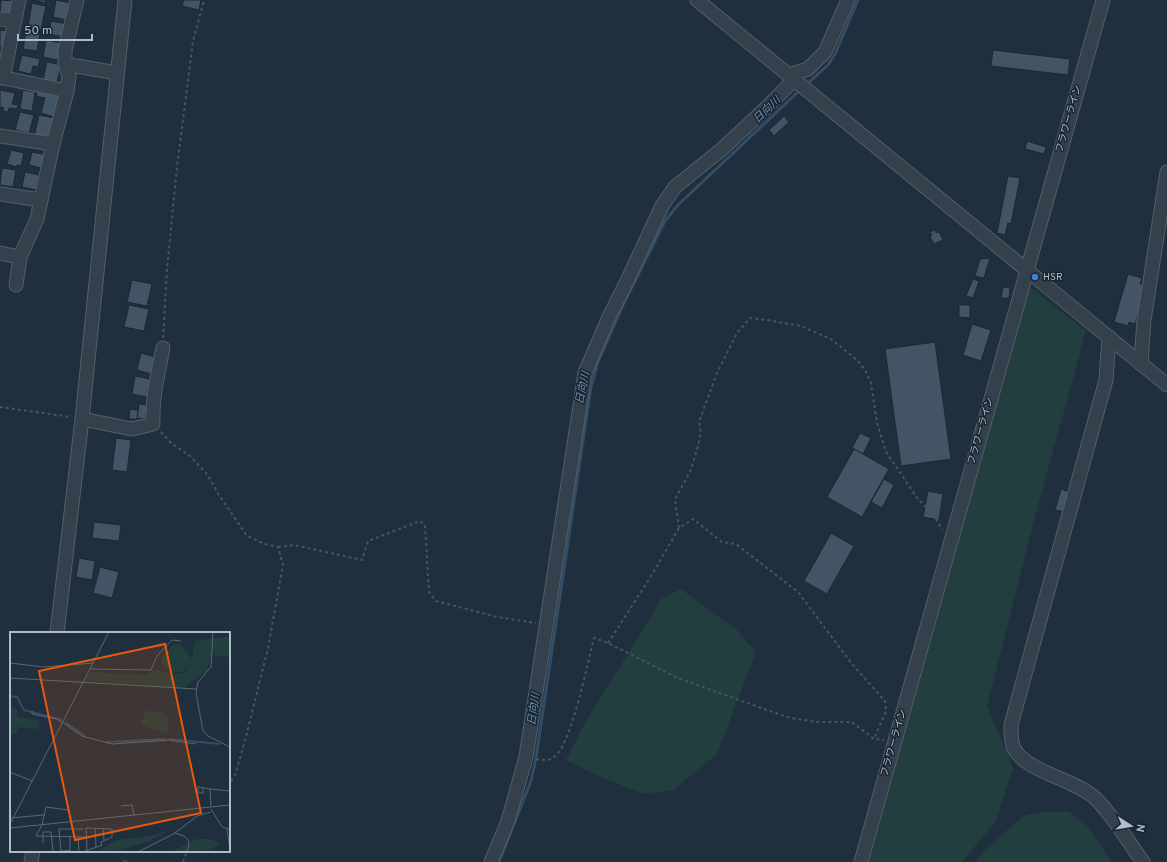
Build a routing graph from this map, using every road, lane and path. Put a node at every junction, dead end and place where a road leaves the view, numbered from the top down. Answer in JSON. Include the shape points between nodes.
{"nodes":[{"id":1,"x":19,"y":0,"type":"edge"},
{"id":2,"x":77,"y":0,"type":"edge"},
{"id":3,"x":125,"y":0,"type":"edge"},
{"id":4,"x":204,"y":0,"type":"edge"},
{"id":5,"x":697,"y":0,"type":"edge"},
{"id":6,"x":848,"y":0,"type":"edge"},
{"id":7,"x":1103,"y":0,"type":"edge"},
{"id":8,"x":0,"y":19,"type":"edge"},
{"id":9,"x":14,"y":21,"type":"junction"},
{"id":10,"x":65,"y":64,"type":"junction"},
{"id":11,"x":117,"y":73,"type":"junction"},
{"id":12,"x":1,"y":78,"type":"edge"},
{"id":13,"x":791,"y":78,"type":"junction"},
{"id":14,"x":67,"y":91,"type":"junction"},
{"id":15,"x":0,"y":136,"type":"edge"},
{"id":16,"x":53,"y":144,"type":"junction"},
{"id":17,"x":1167,"y":172,"type":"edge"},
{"id":18,"x":0,"y":194,"type":"edge"},
{"id":19,"x":41,"y":200,"type":"junction"},
{"id":20,"x":0,"y":253,"type":"edge"},
{"id":21,"x":20,"y":257,"type":"junction"},
{"id":22,"x":1027,"y":270,"type":"junction"},
{"id":23,"x":16,"y":285,"type":"dead end"},
{"id":24,"x":1109,"y":337,"type":"junction"},
{"id":25,"x":163,"y":348,"type":"joint"},
{"id":26,"x":1141,"y":364,"type":"junction"},
{"id":27,"x":1167,"y":385,"type":"edge"},
{"id":28,"x":0,"y":407,"type":"edge"},
{"id":29,"x":82,"y":419,"type":"junction"},
{"id":30,"x":153,"y":424,"type":"junction"},
{"id":31,"x":679,"y":528,"type":"junction"},
{"id":32,"x":950,"y":546,"type":"junction"},
{"id":33,"x":278,"y":547,"type":"junction"},
{"id":34,"x":547,"y":625,"type":"junction"},
{"id":35,"x":57,"y":632,"type":"edge"},
{"id":36,"x":608,"y":643,"type":"junction"},
{"id":37,"x":532,"y":758,"type":"dead end"},
{"id":38,"x":230,"y":782,"type":"edge"},
{"id":39,"x":32,"y":852,"type":"edge"},
{"id":40,"x":187,"y":852,"type":"edge"},
{"id":41,"x":31,"y":862,"type":"edge"},
{"id":42,"x":183,"y":862,"type":"edge"},
{"id":43,"x":491,"y":862,"type":"edge"},
{"id":44,"x":861,"y":862,"type":"edge"},
{"id":45,"x":1143,"y":862,"type":"edge"}],
"edges":[{"from":1,"to":9,"type":"street"},
{"from":2,"to":10,"type":"street","via":[[65,50]]},
{"from":3,"to":11,"type":"street"},
{"from":4,"to":25,"type":"path","via":[[193,41],[177,167],[166,269]]},
{"from":5,"to":13,"type":"street"},
{"from":6,"to":13,"type":"street","via":[[825,52],[808,69]]},
{"from":7,"to":22,"type":"street","name":"フラワーライン"},
{"from":8,"to":9,"type":"street"},
{"from":9,"to":12,"type":"street"},
{"from":10,"to":11,"type":"street"},
{"from":10,"to":14,"type":"street","via":[[69,76]]},
{"from":11,"to":29,"type":"street"},
{"from":12,"to":14,"type":"street"},
{"from":13,"to":22,"type":"street"},
{"from":13,"to":34,"type":"street","via":[[764,110],[721,150],[675,187],[662,206],[609,316],[585,373]]},
{"from":14,"to":16,"type":"street"},
{"from":15,"to":16,"type":"street"},
{"from":16,"to":19,"type":"street"},
{"from":17,"to":26,"type":"street","via":[[1144,320]]},
{"from":18,"to":19,"type":"street"},
{"from":19,"to":21,"type":"street"},
{"from":20,"to":21,"type":"street"},
{"from":21,"to":23,"type":"street"},
{"from":22,"to":24,"type":"street"},
{"from":22,"to":32,"type":"street","name":"フラワーライン"},
{"from":24,"to":26,"type":"street"},
{"from":24,"to":45,"type":"street","via":[[1106,380],[1011,725],[1013,746],[1023,760],[1094,797]]},
{"from":25,"to":30,"type":"street"},
{"from":26,"to":27,"type":"street"},
{"from":28,"to":29,"type":"path"},
{"from":29,"to":30,"type":"street","via":[[132,429]]},
{"from":29,"to":35,"type":"street"},
{"from":30,"to":33,"type":"path","via":[[207,474],[247,536]]},
{"from":31,"to":32,"type":"path","via":[[675,499],[690,472],[697,450],[701,433],[699,422],[717,373],[737,333],[750,318],[801,326],[831,339],[857,360],[871,383],[877,423],[886,452],[918,499],[934,515]]},
{"from":31,"to":36,"type":"path"},
{"from":31,"to":36,"type":"path","via":[[693,519],[722,542],[736,544],[798,592],[852,664],[885,701],[886,711],[874,739],[852,722],[817,722],[791,718],[680,679]]},
{"from":32,"to":44,"type":"street","name":"フラワーライン"},
{"from":33,"to":34,"type":"path","via":[[294,545],[362,560],[368,541],[420,521],[425,525],[429,592],[436,601],[497,618]]},
{"from":33,"to":38,"type":"path","via":[[283,565],[268,648],[235,775]]},
{"from":34,"to":43,"type":"street","via":[[526,757],[508,821]]},
{"from":36,"to":37,"type":"path","via":[[594,638],[571,728],[564,744],[555,757],[544,760]]},
{"from":39,"to":41,"type":"street"},
{"from":40,"to":42,"type":"path"}]}
